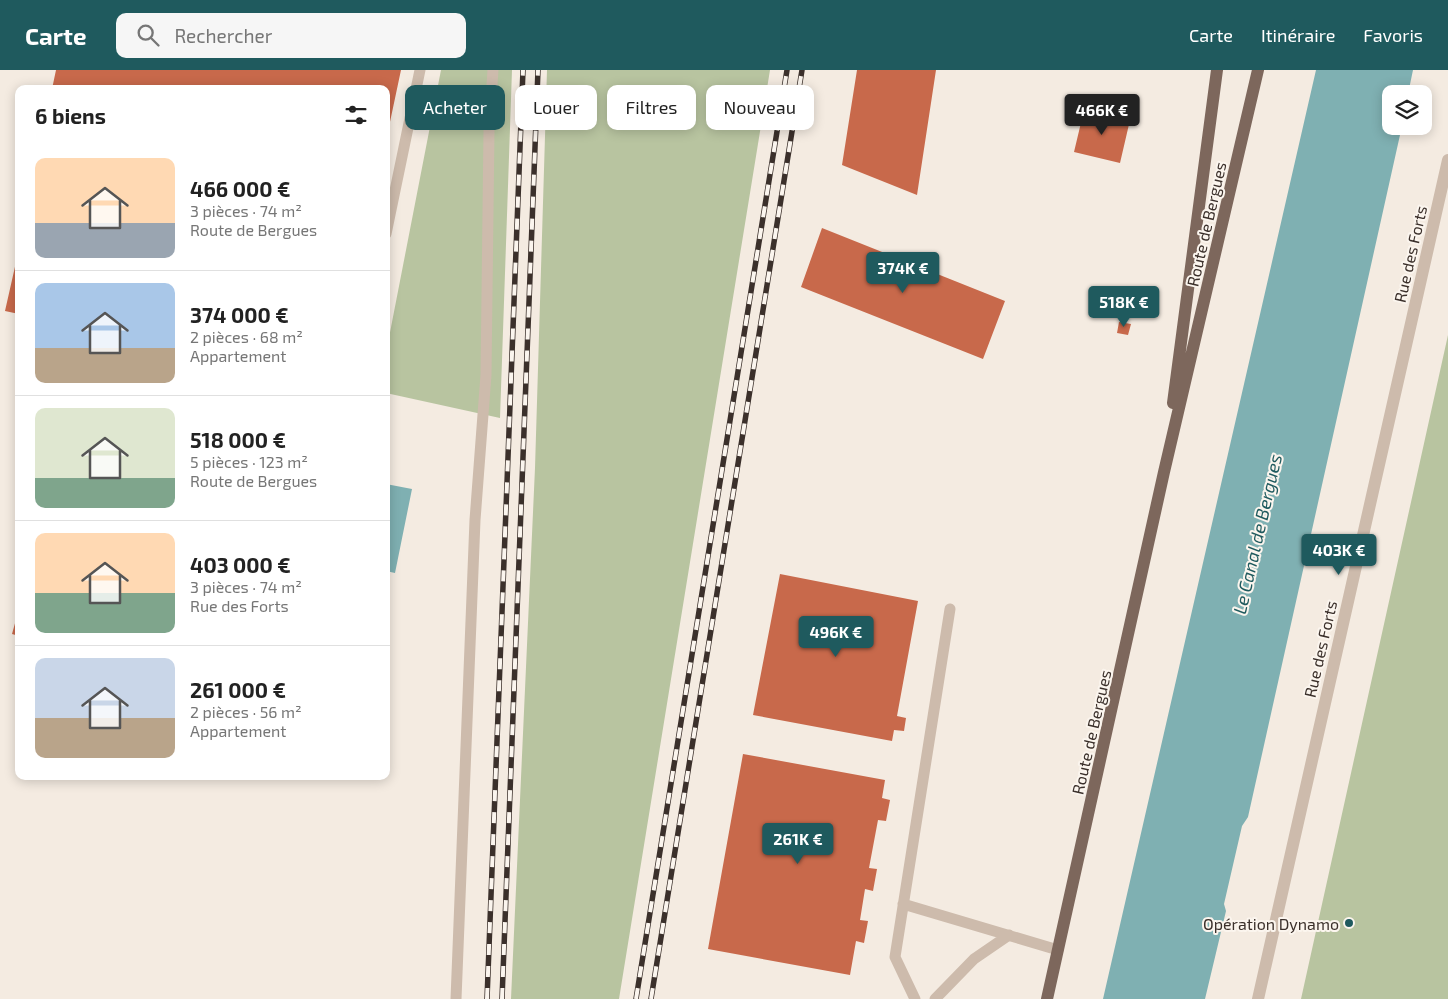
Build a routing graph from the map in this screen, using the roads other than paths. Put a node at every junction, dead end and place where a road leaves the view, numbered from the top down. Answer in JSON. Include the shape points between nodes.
{"nodes":[{"id":1,"x":420,"y":70,"type":"edge"},
{"id":2,"x":493,"y":70,"type":"edge"},
{"id":3,"x":1217,"y":70,"type":"edge"},
{"id":4,"x":1258,"y":70,"type":"edge"},
{"id":5,"x":1448,"y":160,"type":"edge"},
{"id":6,"x":390,"y":215,"type":"edge"},
{"id":7,"x":1164,"y":472,"type":"junction"},
{"id":8,"x":950,"y":609,"type":"dead end"},
{"id":9,"x":903,"y":904,"type":"junction"},
{"id":10,"x":1009,"y":936,"type":"junction"},
{"id":11,"x":1058,"y":950,"type":"junction"},
{"id":12,"x":456,"y":999,"type":"edge"},
{"id":13,"x":915,"y":999,"type":"edge"},
{"id":14,"x":935,"y":999,"type":"edge"},
{"id":15,"x":1047,"y":999,"type":"edge"},
{"id":16,"x":1258,"y":999,"type":"edge"}],
"edges":[{"from":1,"to":6,"type":"lane"},
{"from":2,"to":12,"type":"lane","via":[[489,130],[486,367],[475,530]]},
{"from":3,"to":7,"type":"main road","name":"Route de Bergues"},
{"from":4,"to":7,"type":"main road","name":"Route de Bergues"},
{"from":5,"to":16,"type":"street","name":"Rue des Forts"},
{"from":7,"to":11,"type":"main road","name":"Route de Bergues"},
{"from":8,"to":9,"type":"lane"},
{"from":9,"to":10,"type":"lane"},
{"from":9,"to":13,"type":"lane","via":[[895,957]]},
{"from":10,"to":11,"type":"lane"},
{"from":10,"to":14,"type":"lane","via":[[974,959]]},
{"from":11,"to":15,"type":"main road","name":"Route de Bergues"}]}
